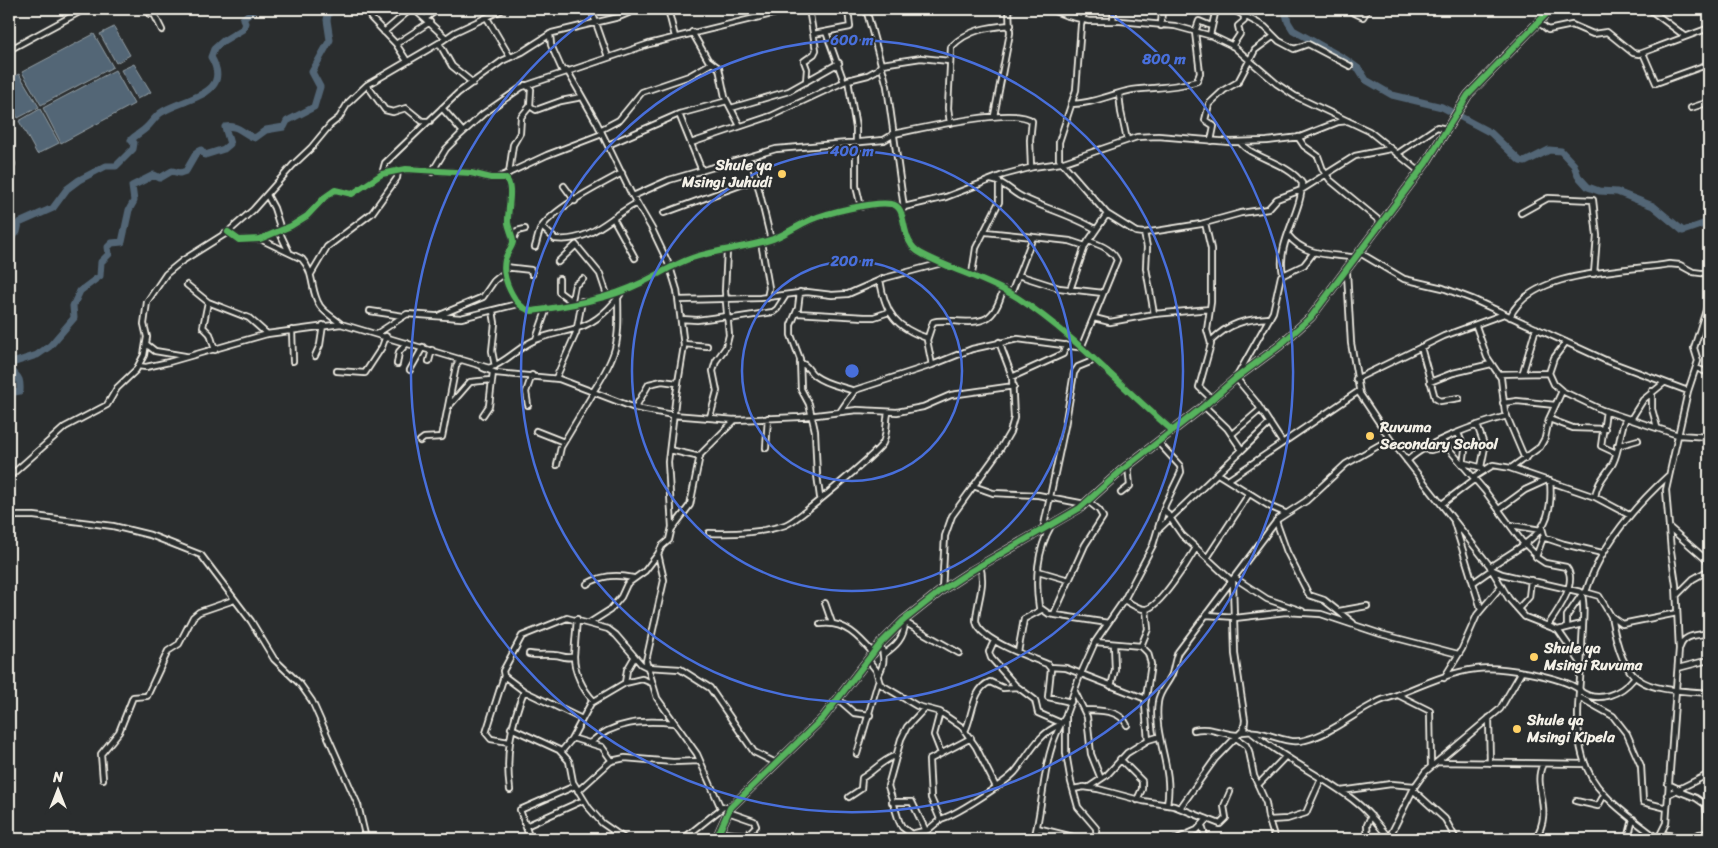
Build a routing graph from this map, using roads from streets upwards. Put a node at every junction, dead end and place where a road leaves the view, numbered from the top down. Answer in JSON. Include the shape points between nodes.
{"nodes":[{"id":1,"x":413,"y":9,"type":"edge"},
{"id":2,"x":438,"y":9,"type":"edge"},
{"id":3,"x":504,"y":9,"type":"edge"},
{"id":4,"x":591,"y":9,"type":"edge"},
{"id":5,"x":638,"y":9,"type":"edge"},
{"id":6,"x":668,"y":9,"type":"edge"},
{"id":7,"x":764,"y":9,"type":"edge"},
{"id":8,"x":792,"y":9,"type":"edge"},
{"id":9,"x":809,"y":9,"type":"edge"},
{"id":10,"x":848,"y":9,"type":"edge"},
{"id":11,"x":866,"y":9,"type":"edge"},
{"id":12,"x":1009,"y":9,"type":"edge"},
{"id":13,"x":1050,"y":9,"type":"edge"},
{"id":14,"x":1085,"y":9,"type":"edge"},
{"id":15,"x":1114,"y":9,"type":"edge"},
{"id":16,"x":1162,"y":9,"type":"edge"},
{"id":17,"x":1216,"y":9,"type":"edge"},
{"id":18,"x":1232,"y":9,"type":"edge"},
{"id":19,"x":1346,"y":9,"type":"edge"},
{"id":20,"x":1368,"y":9,"type":"edge"},
{"id":21,"x":1551,"y":9,"type":"edge"},
{"id":22,"x":1649,"y":9,"type":"edge"},
{"id":23,"x":82,"y":10,"type":"edge"},
{"id":24,"x":150,"y":14,"type":"dead end"},
{"id":25,"x":770,"y":14,"type":"junction"},
{"id":26,"x":1244,"y":16,"type":"junction"},
{"id":27,"x":371,"y":18,"type":"dead end"},
{"id":28,"x":487,"y":18,"type":"junction"},
{"id":29,"x":428,"y":20,"type":"junction"},
{"id":30,"x":1084,"y":20,"type":"junction"},
{"id":31,"x":1113,"y":21,"type":"junction"},
{"id":32,"x":1538,"y":22,"type":"junction"},
{"id":33,"x":595,"y":24,"type":"junction"},
{"id":34,"x":1011,"y":25,"type":"junction"},
{"id":35,"x":1161,"y":26,"type":"junction"},
{"id":36,"x":1211,"y":26,"type":"junction"},
{"id":37,"x":1709,"y":28,"type":"edge"},
{"id":38,"x":162,"y":30,"type":"dead end"},
{"id":39,"x":384,"y":32,"type":"junction"},
{"id":40,"x":692,"y":32,"type":"junction"},
{"id":41,"x":826,"y":32,"type":"junction"},
{"id":42,"x":1196,"y":32,"type":"junction"},
{"id":43,"x":550,"y":34,"type":"junction"},
{"id":44,"x":814,"y":34,"type":"junction"},
{"id":45,"x":1210,"y":35,"type":"junction"},
{"id":46,"x":1274,"y":36,"type":"junction"},
{"id":47,"x":1685,"y":36,"type":"junction"},
{"id":48,"x":675,"y":37,"type":"junction"},
{"id":49,"x":446,"y":38,"type":"junction"},
{"id":50,"x":439,"y":43,"type":"junction"},
{"id":51,"x":396,"y":44,"type":"junction"},
{"id":52,"x":1232,"y":46,"type":"junction"},
{"id":53,"x":9,"y":50,"type":"edge"},
{"id":54,"x":1643,"y":53,"type":"junction"},
{"id":55,"x":510,"y":57,"type":"junction"},
{"id":56,"x":608,"y":58,"type":"junction"},
{"id":57,"x":1249,"y":60,"type":"junction"},
{"id":58,"x":407,"y":61,"type":"junction"},
{"id":59,"x":949,"y":61,"type":"junction"},
{"id":60,"x":712,"y":63,"type":"junction"},
{"id":61,"x":839,"y":63,"type":"junction"},
{"id":62,"x":882,"y":64,"type":"junction"},
{"id":63,"x":1709,"y":64,"type":"edge"},
{"id":64,"x":1350,"y":66,"type":"dead end"},
{"id":65,"x":565,"y":71,"type":"junction"},
{"id":66,"x":846,"y":81,"type":"junction"},
{"id":67,"x":806,"y":82,"type":"junction"},
{"id":68,"x":473,"y":83,"type":"junction"},
{"id":69,"x":367,"y":85,"type":"junction"},
{"id":70,"x":526,"y":85,"type":"junction"},
{"id":71,"x":1119,"y":94,"type":"junction"},
{"id":72,"x":582,"y":97,"type":"junction"},
{"id":73,"x":727,"y":101,"type":"junction"},
{"id":74,"x":1709,"y":102,"type":"edge"},
{"id":75,"x":1071,"y":104,"type":"junction"},
{"id":76,"x":530,"y":106,"type":"junction"},
{"id":77,"x":442,"y":108,"type":"junction"},
{"id":78,"x":731,"y":108,"type":"junction"},
{"id":79,"x":1691,"y":108,"type":"dead end"},
{"id":80,"x":679,"y":114,"type":"junction"},
{"id":81,"x":994,"y":116,"type":"junction"},
{"id":82,"x":430,"y":121,"type":"junction"},
{"id":83,"x":1348,"y":121,"type":"junction"},
{"id":84,"x":950,"y":123,"type":"junction"},
{"id":85,"x":740,"y":126,"type":"junction"},
{"id":86,"x":1447,"y":129,"type":"junction"},
{"id":87,"x":463,"y":132,"type":"junction"},
{"id":88,"x":601,"y":132,"type":"junction"},
{"id":89,"x":894,"y":134,"type":"junction"},
{"id":90,"x":1298,"y":138,"type":"junction"},
{"id":91,"x":1127,"y":140,"type":"junction"},
{"id":92,"x":1211,"y":141,"type":"junction"},
{"id":93,"x":855,"y":142,"type":"junction"},
{"id":94,"x":1240,"y":142,"type":"junction"},
{"id":95,"x":691,"y":143,"type":"junction"},
{"id":96,"x":608,"y":145,"type":"junction"},
{"id":97,"x":1390,"y":149,"type":"junction"},
{"id":98,"x":1398,"y":154,"type":"junction"},
{"id":99,"x":738,"y":160,"type":"junction"},
{"id":100,"x":1061,"y":163,"type":"junction"},
{"id":101,"x":1031,"y":167,"type":"junction"},
{"id":102,"x":398,"y":171,"type":"junction"},
{"id":103,"x":702,"y":171,"type":"junction"},
{"id":104,"x":432,"y":172,"type":"junction"},
{"id":105,"x":509,"y":172,"type":"junction"},
{"id":106,"x":1420,"y":172,"type":"junction"},
{"id":107,"x":622,"y":173,"type":"junction"},
{"id":108,"x":382,"y":174,"type":"junction"},
{"id":109,"x":1326,"y":174,"type":"junction"},
{"id":110,"x":500,"y":176,"type":"junction"},
{"id":111,"x":508,"y":179,"type":"junction"},
{"id":112,"x":757,"y":179,"type":"junction"},
{"id":113,"x":989,"y":179,"type":"junction"},
{"id":114,"x":999,"y":182,"type":"junction"},
{"id":115,"x":564,"y":186,"type":"dead end"},
{"id":116,"x":1302,"y":190,"type":"junction"},
{"id":117,"x":267,"y":195,"type":"junction"},
{"id":118,"x":633,"y":196,"type":"junction"},
{"id":119,"x":575,"y":201,"type":"junction"},
{"id":120,"x":637,"y":202,"type":"junction"},
{"id":121,"x":861,"y":208,"type":"junction"},
{"id":122,"x":904,"y":208,"type":"junction"},
{"id":123,"x":664,"y":213,"type":"dead end"},
{"id":124,"x":1520,"y":213,"type":"dead end"},
{"id":125,"x":1106,"y":214,"type":"junction"},
{"id":126,"x":613,"y":218,"type":"junction"},
{"id":127,"x":903,"y":220,"type":"junction"},
{"id":128,"x":1205,"y":223,"type":"junction"},
{"id":129,"x":1382,"y":223,"type":"junction"},
{"id":130,"x":542,"y":227,"type":"junction"},
{"id":131,"x":1095,"y":229,"type":"junction"},
{"id":132,"x":280,"y":230,"type":"junction"},
{"id":133,"x":525,"y":230,"type":"dead end"},
{"id":134,"x":228,"y":232,"type":"junction"},
{"id":135,"x":986,"y":232,"type":"junction"},
{"id":136,"x":1144,"y":233,"type":"junction"},
{"id":137,"x":1288,"y":235,"type":"junction"},
{"id":138,"x":1033,"y":237,"type":"junction"},
{"id":139,"x":260,"y":238,"type":"junction"},
{"id":140,"x":577,"y":238,"type":"junction"},
{"id":141,"x":771,"y":240,"type":"junction"},
{"id":142,"x":512,"y":241,"type":"junction"},
{"id":143,"x":1088,"y":241,"type":"junction"},
{"id":144,"x":761,"y":242,"type":"junction"},
{"id":145,"x":576,"y":245,"type":"junction"},
{"id":146,"x":1085,"y":246,"type":"junction"},
{"id":147,"x":535,"y":247,"type":"dead end"},
{"id":148,"x":727,"y":251,"type":"junction"},
{"id":149,"x":288,"y":252,"type":"junction"},
{"id":150,"x":1314,"y":252,"type":"junction"},
{"id":151,"x":1358,"y":256,"type":"junction"},
{"id":152,"x":635,"y":258,"type":"dead end"},
{"id":153,"x":318,"y":262,"type":"junction"},
{"id":154,"x":558,"y":262,"type":"dead end"},
{"id":155,"x":943,"y":263,"type":"junction"},
{"id":156,"x":309,"y":267,"type":"junction"},
{"id":157,"x":670,"y":267,"type":"junction"},
{"id":158,"x":505,"y":269,"type":"junction"},
{"id":159,"x":1347,"y":272,"type":"junction"},
{"id":160,"x":311,"y":274,"type":"junction"},
{"id":161,"x":532,"y":274,"type":"dead end"},
{"id":162,"x":972,"y":274,"type":"junction"},
{"id":163,"x":1283,"y":274,"type":"junction"},
{"id":164,"x":1594,"y":274,"type":"junction"},
{"id":165,"x":1709,"y":274,"type":"edge"},
{"id":166,"x":1018,"y":275,"type":"junction"},
{"id":167,"x":559,"y":279,"type":"dead end"},
{"id":168,"x":583,"y":279,"type":"dead end"},
{"id":169,"x":880,"y":280,"type":"junction"},
{"id":170,"x":188,"y":285,"type":"dead end"},
{"id":171,"x":1003,"y":289,"type":"junction"},
{"id":172,"x":1070,"y":290,"type":"junction"},
{"id":173,"x":622,"y":291,"type":"junction"},
{"id":174,"x":800,"y":292,"type":"junction"},
{"id":175,"x":1103,"y":293,"type":"junction"},
{"id":176,"x":1011,"y":294,"type":"junction"},
{"id":177,"x":606,"y":295,"type":"junction"},
{"id":178,"x":786,"y":295,"type":"junction"},
{"id":179,"x":618,"y":298,"type":"junction"},
{"id":180,"x":726,"y":298,"type":"junction"},
{"id":181,"x":767,"y":298,"type":"junction"},
{"id":182,"x":679,"y":300,"type":"junction"},
{"id":183,"x":573,"y":301,"type":"junction"},
{"id":184,"x":582,"y":301,"type":"junction"},
{"id":185,"x":1709,"y":301,"type":"edge"},
{"id":186,"x":208,"y":302,"type":"junction"},
{"id":187,"x":518,"y":304,"type":"junction"},
{"id":188,"x":547,"y":308,"type":"junction"},
{"id":189,"x":1210,"y":309,"type":"junction"},
{"id":190,"x":493,"y":310,"type":"junction"},
{"id":191,"x":370,"y":311,"type":"dead end"},
{"id":192,"x":889,"y":312,"type":"junction"},
{"id":193,"x":797,"y":313,"type":"junction"},
{"id":194,"x":1154,"y":314,"type":"junction"},
{"id":195,"x":440,"y":315,"type":"junction"},
{"id":196,"x":403,"y":316,"type":"junction"},
{"id":197,"x":1507,"y":316,"type":"junction"},
{"id":198,"x":728,"y":317,"type":"junction"},
{"id":199,"x":1094,"y":318,"type":"junction"},
{"id":200,"x":1270,"y":318,"type":"junction"},
{"id":201,"x":682,"y":319,"type":"junction"},
{"id":202,"x":341,"y":324,"type":"junction"},
{"id":203,"x":323,"y":325,"type":"junction"},
{"id":204,"x":1476,"y":326,"type":"junction"},
{"id":205,"x":1536,"y":328,"type":"junction"},
{"id":206,"x":292,"y":330,"type":"junction"},
{"id":207,"x":577,"y":330,"type":"junction"},
{"id":208,"x":378,"y":333,"type":"junction"},
{"id":209,"x":267,"y":334,"type":"junction"},
{"id":210,"x":386,"y":336,"type":"junction"},
{"id":211,"x":927,"y":338,"type":"junction"},
{"id":212,"x":536,"y":339,"type":"junction"},
{"id":213,"x":1211,"y":341,"type":"junction"},
{"id":214,"x":999,"y":342,"type":"junction"},
{"id":215,"x":1566,"y":342,"type":"junction"},
{"id":216,"x":408,"y":343,"type":"junction"},
{"id":217,"x":146,"y":344,"type":"junction"},
{"id":218,"x":684,"y":344,"type":"junction"},
{"id":219,"x":1066,"y":345,"type":"junction"},
{"id":220,"x":707,"y":346,"type":"dead end"},
{"id":221,"x":423,"y":347,"type":"junction"},
{"id":222,"x":1080,"y":347,"type":"junction"},
{"id":223,"x":1421,"y":348,"type":"junction"},
{"id":224,"x":215,"y":350,"type":"junction"},
{"id":225,"x":432,"y":350,"type":"junction"},
{"id":226,"x":186,"y":356,"type":"junction"},
{"id":227,"x":315,"y":356,"type":"dead end"},
{"id":228,"x":460,"y":359,"type":"junction"},
{"id":229,"x":1095,"y":360,"type":"junction"},
{"id":230,"x":293,"y":361,"type":"dead end"},
{"id":231,"x":429,"y":361,"type":"dead end"},
{"id":232,"x":800,"y":363,"type":"junction"},
{"id":233,"x":396,"y":364,"type":"dead end"},
{"id":234,"x":1491,"y":364,"type":"junction"},
{"id":235,"x":932,"y":365,"type":"junction"},
{"id":236,"x":138,"y":366,"type":"junction"},
{"id":237,"x":495,"y":366,"type":"junction"},
{"id":238,"x":483,"y":368,"type":"junction"},
{"id":239,"x":1696,"y":368,"type":"junction"},
{"id":240,"x":410,"y":370,"type":"dead end"},
{"id":241,"x":337,"y":371,"type":"dead end"},
{"id":242,"x":492,"y":372,"type":"junction"},
{"id":243,"x":1523,"y":372,"type":"junction"},
{"id":244,"x":1549,"y":373,"type":"junction"},
{"id":245,"x":1709,"y":373,"type":"edge"},
{"id":246,"x":1498,"y":374,"type":"junction"},
{"id":247,"x":532,"y":375,"type":"junction"},
{"id":248,"x":556,"y":378,"type":"junction"},
{"id":249,"x":1012,"y":378,"type":"junction"},
{"id":250,"x":1236,"y":378,"type":"junction"},
{"id":251,"x":1356,"y":379,"type":"junction"},
{"id":252,"x":491,"y":380,"type":"junction"},
{"id":253,"x":1430,"y":382,"type":"junction"},
{"id":254,"x":677,"y":383,"type":"junction"},
{"id":255,"x":1664,"y":383,"type":"junction"},
{"id":256,"x":1014,"y":386,"type":"junction"},
{"id":257,"x":854,"y":391,"type":"junction"},
{"id":258,"x":1359,"y":391,"type":"junction"},
{"id":259,"x":1562,"y":391,"type":"junction"},
{"id":260,"x":1652,"y":391,"type":"junction"},
{"id":261,"x":1688,"y":391,"type":"junction"},
{"id":262,"x":594,"y":392,"type":"junction"},
{"id":263,"x":1459,"y":398,"type":"dead end"},
{"id":264,"x":1212,"y":399,"type":"junction"},
{"id":265,"x":1503,"y":403,"type":"junction"},
{"id":266,"x":528,"y":405,"type":"dead end"},
{"id":267,"x":1204,"y":406,"type":"junction"},
{"id":268,"x":1555,"y":406,"type":"junction"},
{"id":269,"x":448,"y":407,"type":"junction"},
{"id":270,"x":634,"y":408,"type":"junction"},
{"id":271,"x":1261,"y":409,"type":"junction"},
{"id":272,"x":1606,"y":411,"type":"junction"},
{"id":273,"x":840,"y":412,"type":"junction"},
{"id":274,"x":888,"y":413,"type":"junction"},
{"id":275,"x":483,"y":414,"type":"dead end"},
{"id":276,"x":673,"y":415,"type":"junction"},
{"id":277,"x":812,"y":415,"type":"junction"},
{"id":278,"x":1507,"y":416,"type":"junction"},
{"id":279,"x":710,"y":417,"type":"junction"},
{"id":280,"x":768,"y":418,"type":"junction"},
{"id":281,"x":1549,"y":419,"type":"junction"},
{"id":282,"x":1629,"y":419,"type":"junction"},
{"id":283,"x":735,"y":420,"type":"junction"},
{"id":284,"x":1270,"y":423,"type":"junction"},
{"id":285,"x":1477,"y":425,"type":"junction"},
{"id":286,"x":1657,"y":427,"type":"junction"},
{"id":287,"x":1604,"y":429,"type":"junction"},
{"id":288,"x":1172,"y":430,"type":"junction"},
{"id":289,"x":536,"y":431,"type":"dead end"},
{"id":290,"x":1458,"y":433,"type":"junction"},
{"id":291,"x":1232,"y":434,"type":"junction"},
{"id":292,"x":1678,"y":435,"type":"junction"},
{"id":293,"x":1707,"y":437,"type":"edge"},
{"id":294,"x":1390,"y":439,"type":"junction"},
{"id":295,"x":1638,"y":440,"type":"dead end"},
{"id":296,"x":420,"y":441,"type":"dead end"},
{"id":297,"x":1442,"y":441,"type":"junction"},
{"id":298,"x":564,"y":442,"type":"junction"},
{"id":299,"x":1158,"y":442,"type":"junction"},
{"id":300,"x":1282,"y":442,"type":"junction"},
{"id":301,"x":1445,"y":446,"type":"junction"},
{"id":302,"x":1617,"y":446,"type":"junction"},
{"id":303,"x":766,"y":448,"type":"dead end"},
{"id":304,"x":1423,"y":449,"type":"junction"},
{"id":305,"x":670,"y":450,"type":"junction"},
{"id":306,"x":1242,"y":450,"type":"junction"},
{"id":307,"x":1709,"y":452,"type":"edge"},
{"id":308,"x":1616,"y":453,"type":"junction"},
{"id":309,"x":700,"y":456,"type":"junction"},
{"id":310,"x":1525,"y":460,"type":"junction"},
{"id":311,"x":1407,"y":461,"type":"junction"},
{"id":312,"x":1463,"y":464,"type":"junction"},
{"id":313,"x":557,"y":465,"type":"dead end"},
{"id":314,"x":1128,"y":465,"type":"junction"},
{"id":315,"x":1481,"y":467,"type":"junction"},
{"id":316,"x":1487,"y":468,"type":"junction"},
{"id":317,"x":1509,"y":468,"type":"junction"},
{"id":318,"x":1218,"y":474,"type":"junction"},
{"id":319,"x":1533,"y":476,"type":"junction"},
{"id":320,"x":1668,"y":476,"type":"junction"},
{"id":321,"x":9,"y":477,"type":"edge"},
{"id":322,"x":1474,"y":478,"type":"junction"},
{"id":323,"x":1228,"y":480,"type":"junction"},
{"id":324,"x":1549,"y":481,"type":"junction"},
{"id":325,"x":973,"y":486,"type":"junction"},
{"id":326,"x":1528,"y":488,"type":"junction"},
{"id":327,"x":1653,"y":490,"type":"junction"},
{"id":328,"x":1666,"y":490,"type":"junction"},
{"id":329,"x":1121,"y":492,"type":"dead end"},
{"id":330,"x":1249,"y":494,"type":"junction"},
{"id":331,"x":1050,"y":496,"type":"junction"},
{"id":332,"x":820,"y":497,"type":"junction"},
{"id":333,"x":1594,"y":497,"type":"junction"},
{"id":334,"x":1086,"y":503,"type":"junction"},
{"id":335,"x":1442,"y":504,"type":"junction"},
{"id":336,"x":1164,"y":509,"type":"junction"},
{"id":337,"x":1499,"y":509,"type":"junction"},
{"id":338,"x":1285,"y":513,"type":"junction"},
{"id":339,"x":9,"y":516,"type":"edge"},
{"id":340,"x":1629,"y":516,"type":"junction"},
{"id":341,"x":1170,"y":519,"type":"junction"},
{"id":342,"x":1276,"y":521,"type":"junction"},
{"id":343,"x":1454,"y":522,"type":"junction"},
{"id":344,"x":1052,"y":525,"type":"junction"},
{"id":345,"x":1511,"y":525,"type":"junction"},
{"id":346,"x":1670,"y":528,"type":"junction"},
{"id":347,"x":672,"y":529,"type":"junction"},
{"id":348,"x":1158,"y":529,"type":"junction"},
{"id":349,"x":1542,"y":529,"type":"junction"},
{"id":350,"x":1042,"y":530,"type":"junction"},
{"id":351,"x":709,"y":533,"type":"dead end"},
{"id":352,"x":1543,"y":537,"type":"junction"},
{"id":353,"x":1524,"y":543,"type":"junction"},
{"id":354,"x":1196,"y":548,"type":"junction"},
{"id":355,"x":1602,"y":553,"type":"junction"},
{"id":356,"x":658,"y":554,"type":"junction"},
{"id":357,"x":1536,"y":554,"type":"junction"},
{"id":358,"x":1207,"y":558,"type":"junction"},
{"id":359,"x":1709,"y":562,"type":"edge"},
{"id":360,"x":980,"y":566,"type":"junction"},
{"id":361,"x":1491,"y":569,"type":"junction"},
{"id":362,"x":1709,"y":570,"type":"edge"},
{"id":363,"x":1038,"y":571,"type":"junction"},
{"id":364,"x":633,"y":578,"type":"junction"},
{"id":365,"x":1069,"y":580,"type":"junction"},
{"id":366,"x":1234,"y":580,"type":"junction"},
{"id":367,"x":1531,"y":580,"type":"junction"},
{"id":368,"x":1474,"y":582,"type":"junction"},
{"id":369,"x":587,"y":584,"type":"dead end"},
{"id":370,"x":1501,"y":586,"type":"junction"},
{"id":371,"x":1568,"y":588,"type":"junction"},
{"id":372,"x":942,"y":590,"type":"junction"},
{"id":373,"x":1583,"y":593,"type":"junction"},
{"id":374,"x":1677,"y":596,"type":"junction"},
{"id":375,"x":234,"y":600,"type":"junction"},
{"id":376,"x":1124,"y":600,"type":"junction"},
{"id":377,"x":825,"y":603,"type":"dead end"},
{"id":378,"x":1366,"y":606,"type":"dead end"},
{"id":379,"x":1146,"y":609,"type":"junction"},
{"id":380,"x":1481,"y":609,"type":"junction"},
{"id":381,"x":1518,"y":609,"type":"junction"},
{"id":382,"x":1041,"y":610,"type":"junction"},
{"id":383,"x":1338,"y":610,"type":"junction"},
{"id":384,"x":1308,"y":613,"type":"junction"},
{"id":385,"x":1677,"y":613,"type":"junction"},
{"id":386,"x":1054,"y":614,"type":"junction"},
{"id":387,"x":1206,"y":615,"type":"junction"},
{"id":388,"x":1327,"y":616,"type":"junction"},
{"id":389,"x":1611,"y":616,"type":"junction"},
{"id":390,"x":1235,"y":618,"type":"junction"},
{"id":391,"x":578,"y":619,"type":"junction"},
{"id":392,"x":591,"y":622,"type":"junction"},
{"id":393,"x":904,"y":622,"type":"junction"},
{"id":394,"x":832,"y":623,"type":"junction"},
{"id":395,"x":1108,"y":623,"type":"junction"},
{"id":396,"x":820,"y":624,"type":"dead end"},
{"id":397,"x":1354,"y":624,"type":"junction"},
{"id":398,"x":1582,"y":624,"type":"junction"},
{"id":399,"x":1548,"y":625,"type":"junction"},
{"id":400,"x":1567,"y":627,"type":"junction"},
{"id":401,"x":1558,"y":630,"type":"junction"},
{"id":402,"x":1709,"y":633,"type":"edge"},
{"id":403,"x":994,"y":641,"type":"junction"},
{"id":404,"x":1095,"y":642,"type":"junction"},
{"id":405,"x":880,"y":644,"type":"junction"},
{"id":406,"x":1114,"y":644,"type":"junction"},
{"id":407,"x":1141,"y":646,"type":"junction"},
{"id":408,"x":1679,"y":648,"type":"junction"},
{"id":409,"x":1018,"y":652,"type":"junction"},
{"id":410,"x":958,"y":653,"type":"dead end"},
{"id":411,"x":529,"y":654,"type":"dead end"},
{"id":412,"x":874,"y":654,"type":"junction"},
{"id":413,"x":884,"y":654,"type":"junction"},
{"id":414,"x":1458,"y":654,"type":"junction"},
{"id":415,"x":574,"y":656,"type":"junction"},
{"id":416,"x":634,"y":658,"type":"junction"},
{"id":417,"x":1709,"y":660,"type":"edge"},
{"id":418,"x":869,"y":661,"type":"junction"},
{"id":419,"x":1582,"y":664,"type":"junction"},
{"id":420,"x":1050,"y":667,"type":"junction"},
{"id":421,"x":648,"y":668,"type":"junction"},
{"id":422,"x":1678,"y":668,"type":"junction"},
{"id":423,"x":1520,"y":673,"type":"junction"},
{"id":424,"x":1081,"y":674,"type":"junction"},
{"id":425,"x":878,"y":675,"type":"junction"},
{"id":426,"x":504,"y":676,"type":"junction"},
{"id":427,"x":1443,"y":678,"type":"junction"},
{"id":428,"x":1634,"y":678,"type":"junction"},
{"id":429,"x":878,"y":682,"type":"junction"},
{"id":430,"x":625,"y":683,"type":"junction"},
{"id":431,"x":652,"y":683,"type":"junction"},
{"id":432,"x":1111,"y":686,"type":"junction"},
{"id":433,"x":1017,"y":687,"type":"junction"},
{"id":434,"x":1580,"y":690,"type":"junction"},
{"id":435,"x":1676,"y":690,"type":"junction"},
{"id":436,"x":524,"y":691,"type":"junction"},
{"id":437,"x":1075,"y":692,"type":"junction"},
{"id":438,"x":1709,"y":693,"type":"edge"},
{"id":439,"x":1398,"y":695,"type":"junction"},
{"id":440,"x":1579,"y":697,"type":"junction"},
{"id":441,"x":838,"y":699,"type":"junction"},
{"id":442,"x":1146,"y":699,"type":"junction"},
{"id":443,"x":594,"y":701,"type":"junction"},
{"id":444,"x":1071,"y":702,"type":"junction"},
{"id":445,"x":924,"y":709,"type":"junction"},
{"id":446,"x":1084,"y":710,"type":"junction"},
{"id":447,"x":940,"y":712,"type":"junction"},
{"id":448,"x":1066,"y":714,"type":"junction"},
{"id":449,"x":870,"y":715,"type":"junction"},
{"id":450,"x":1489,"y":718,"type":"junction"},
{"id":451,"x":582,"y":719,"type":"junction"},
{"id":452,"x":674,"y":723,"type":"junction"},
{"id":453,"x":1245,"y":723,"type":"junction"},
{"id":454,"x":1060,"y":724,"type":"junction"},
{"id":455,"x":1127,"y":725,"type":"dead end"},
{"id":456,"x":511,"y":728,"type":"junction"},
{"id":457,"x":1194,"y":730,"type":"dead end"},
{"id":458,"x":966,"y":731,"type":"junction"},
{"id":459,"x":1250,"y":731,"type":"junction"},
{"id":460,"x":1239,"y":735,"type":"junction"},
{"id":461,"x":1158,"y":736,"type":"junction"},
{"id":462,"x":572,"y":738,"type":"junction"},
{"id":463,"x":971,"y":738,"type":"junction"},
{"id":464,"x":1148,"y":740,"type":"junction"},
{"id":465,"x":509,"y":742,"type":"junction"},
{"id":466,"x":590,"y":743,"type":"junction"},
{"id":467,"x":561,"y":752,"type":"junction"},
{"id":468,"x":941,"y":753,"type":"junction"},
{"id":469,"x":857,"y":754,"type":"dead end"},
{"id":470,"x":895,"y":756,"type":"junction"},
{"id":471,"x":1285,"y":757,"type":"junction"},
{"id":472,"x":1120,"y":759,"type":"junction"},
{"id":473,"x":612,"y":760,"type":"junction"},
{"id":474,"x":700,"y":761,"type":"junction"},
{"id":475,"x":1437,"y":762,"type":"junction"},
{"id":476,"x":776,"y":763,"type":"junction"},
{"id":477,"x":1490,"y":763,"type":"junction"},
{"id":478,"x":1543,"y":764,"type":"junction"},
{"id":479,"x":1585,"y":764,"type":"junction"},
{"id":480,"x":1431,"y":766,"type":"junction"},
{"id":481,"x":1709,"y":774,"type":"edge"},
{"id":482,"x":102,"y":779,"type":"dead end"},
{"id":483,"x":1101,"y":779,"type":"junction"},
{"id":484,"x":1321,"y":779,"type":"junction"},
{"id":485,"x":1668,"y":784,"type":"junction"},
{"id":486,"x":1258,"y":785,"type":"junction"},
{"id":487,"x":575,"y":786,"type":"junction"},
{"id":488,"x":996,"y":787,"type":"junction"},
{"id":489,"x":1089,"y":787,"type":"junction"},
{"id":490,"x":1414,"y":788,"type":"junction"},
{"id":491,"x":510,"y":790,"type":"dead end"},
{"id":492,"x":1073,"y":790,"type":"junction"},
{"id":493,"x":1680,"y":790,"type":"junction"},
{"id":494,"x":578,"y":791,"type":"junction"},
{"id":495,"x":1341,"y":791,"type":"junction"},
{"id":496,"x":1230,"y":792,"type":"dead end"},
{"id":497,"x":1604,"y":795,"type":"junction"},
{"id":498,"x":1667,"y":795,"type":"junction"},
{"id":499,"x":1709,"y":795,"type":"edge"},
{"id":500,"x":849,"y":797,"type":"dead end"},
{"id":501,"x":584,"y":800,"type":"junction"},
{"id":502,"x":1137,"y":800,"type":"junction"},
{"id":503,"x":1576,"y":801,"type":"dead end"},
{"id":504,"x":892,"y":802,"type":"junction"},
{"id":505,"x":1167,"y":804,"type":"junction"},
{"id":506,"x":1707,"y":805,"type":"edge"},
{"id":507,"x":722,"y":808,"type":"junction"},
{"id":508,"x":1180,"y":808,"type":"junction"},
{"id":509,"x":1667,"y":808,"type":"junction"},
{"id":510,"x":729,"y":810,"type":"junction"},
{"id":511,"x":1371,"y":816,"type":"junction"},
{"id":512,"x":941,"y":819,"type":"junction"},
{"id":513,"x":1633,"y":819,"type":"junction"},
{"id":514,"x":1207,"y":820,"type":"junction"},
{"id":515,"x":1269,"y":820,"type":"junction"},
{"id":516,"x":1709,"y":821,"type":"edge"},
{"id":517,"x":526,"y":826,"type":"junction"},
{"id":518,"x":1202,"y":826,"type":"junction"},
{"id":519,"x":1037,"y":828,"type":"junction"},
{"id":520,"x":926,"y":831,"type":"junction"},
{"id":521,"x":615,"y":832,"type":"junction"},
{"id":522,"x":1662,"y":834,"type":"junction"},
{"id":523,"x":1709,"y":834,"type":"edge"},
{"id":524,"x":718,"y":836,"type":"edge"},
{"id":525,"x":751,"y":837,"type":"edge"},
{"id":526,"x":1694,"y":837,"type":"edge"},
{"id":527,"x":366,"y":839,"type":"edge"},
{"id":528,"x":530,"y":839,"type":"edge"},
{"id":529,"x":608,"y":839,"type":"edge"},
{"id":530,"x":625,"y":839,"type":"edge"},
{"id":531,"x":683,"y":839,"type":"edge"},
{"id":532,"x":1034,"y":839,"type":"edge"},
{"id":533,"x":1081,"y":839,"type":"edge"},
{"id":534,"x":1097,"y":839,"type":"edge"},
{"id":535,"x":1176,"y":839,"type":"edge"},
{"id":536,"x":1206,"y":839,"type":"edge"},
{"id":537,"x":1275,"y":839,"type":"edge"},
{"id":538,"x":1368,"y":839,"type":"edge"},
{"id":539,"x":1389,"y":839,"type":"edge"},
{"id":540,"x":1456,"y":839,"type":"edge"},
{"id":541,"x":1535,"y":839,"type":"edge"},
{"id":542,"x":1628,"y":839,"type":"edge"},
{"id":543,"x":1658,"y":839,"type":"edge"}],
"edges":[{"from":1,"to":29,"type":"street"},
{"from":1,"to":39,"type":"street"},
{"from":2,"to":29,"type":"street"},
{"from":3,"to":28,"type":"street"},
{"from":4,"to":33,"type":"street"},
{"from":5,"to":33,"type":"street"},
{"from":6,"to":48,"type":"street"},
{"from":7,"to":25,"type":"street"},
{"from":8,"to":25,"type":"street"},
{"from":9,"to":44,"type":"street"},
{"from":10,"to":41,"type":"street","via":[[850,26]]},
{"from":11,"to":62,"type":"street"},
{"from":12,"to":34,"type":"street"},
{"from":13,"to":30,"type":"street"},
{"from":14,"to":30,"type":"street"},
{"from":15,"to":31,"type":"street"},
{"from":16,"to":35,"type":"street"},
{"from":17,"to":36,"type":"street"},
{"from":18,"to":26,"type":"street"},
{"from":19,"to":20,"type":"street","via":[[1363,17]]},
{"from":21,"to":32,"type":"street"},
{"from":22,"to":47,"type":"street"},
{"from":23,"to":53,"type":"street"},
{"from":24,"to":38,"type":"street","via":[[154,14]]},
{"from":25,"to":40,"type":"street"},
{"from":26,"to":46,"type":"street"},
{"from":26,"to":52,"type":"street","via":[[1244,21],[1238,26],[1240,34]]},
{"from":27,"to":39,"type":"street"},
{"from":28,"to":49,"type":"street"},
{"from":28,"to":55,"type":"street"},
{"from":29,"to":49,"type":"street"},
{"from":29,"to":51,"type":"street"},
{"from":30,"to":31,"type":"street"},
{"from":30,"to":75,"type":"street"},
{"from":31,"to":35,"type":"street"},
{"from":32,"to":54,"type":"street","via":[[1548,30],[1572,26],[1593,34],[1607,32],[1633,53]]},
{"from":32,"to":86,"type":"street","via":[[1474,88]]},
{"from":33,"to":43,"type":"street"},
{"from":33,"to":56,"type":"street"},
{"from":34,"to":59,"type":"street","via":[[984,28],[963,36],[951,46]]},
{"from":34,"to":81,"type":"street"},
{"from":35,"to":42,"type":"street"},
{"from":36,"to":42,"type":"street","via":[[1199,21]]},
{"from":36,"to":45,"type":"street"},
{"from":37,"to":47,"type":"street"},
{"from":39,"to":51,"type":"street"},
{"from":40,"to":48,"type":"street"},
{"from":40,"to":60,"type":"street"},
{"from":41,"to":44,"type":"street"},
{"from":41,"to":61,"type":"street"},
{"from":42,"to":45,"type":"street"},
{"from":42,"to":71,"type":"street","via":[[1200,74],[1197,81]]},
{"from":43,"to":55,"type":"street"},
{"from":43,"to":65,"type":"street","via":[[551,45]]},
{"from":44,"to":67,"type":"street","via":[[815,53],[804,61]]},
{"from":45,"to":52,"type":"street"},
{"from":46,"to":57,"type":"street","via":[[1255,50]]},
{"from":46,"to":64,"type":"street","via":[[1294,48],[1308,44]]},
{"from":47,"to":54,"type":"street"},
{"from":48,"to":56,"type":"street"},
{"from":49,"to":50,"type":"street"},
{"from":50,"to":58,"type":"street"},
{"from":50,"to":68,"type":"street","via":[[452,66]]},
{"from":51,"to":58,"type":"street"},
{"from":52,"to":57,"type":"street"},
{"from":54,"to":63,"type":"street","via":[[1656,83]]},
{"from":55,"to":68,"type":"street"},
{"from":56,"to":65,"type":"street"},
{"from":57,"to":83,"type":"street","via":[[1295,96]]},
{"from":57,"to":92,"type":"street","via":[[1239,80],[1209,104],[1205,120],[1214,126]]},
{"from":58,"to":69,"type":"street"},
{"from":59,"to":62,"type":"street","via":[[921,58]]},
{"from":59,"to":84,"type":"street"},
{"from":60,"to":73,"type":"street","via":[[718,68]]},
{"from":60,"to":88,"type":"street","via":[[689,76],[642,92],[617,122]]},
{"from":61,"to":66,"type":"street"},
{"from":61,"to":67,"type":"street"},
{"from":62,"to":66,"type":"street","via":[[874,73]]},
{"from":62,"to":89,"type":"street"},
{"from":65,"to":70,"type":"street"},
{"from":65,"to":72,"type":"street"},
{"from":66,"to":85,"type":"street","via":[[770,116]]},
{"from":66,"to":93,"type":"street","via":[[856,128]]},
{"from":67,"to":78,"type":"street","via":[[789,91]]},
{"from":68,"to":77,"type":"street"},
{"from":69,"to":82,"type":"street","via":[[384,110],[393,112],[406,108],[422,121]]},
{"from":69,"to":117,"type":"street"},
{"from":70,"to":76,"type":"street","via":[[531,89]]},
{"from":70,"to":87,"type":"street"},
{"from":71,"to":75,"type":"street"},
{"from":71,"to":91,"type":"street"},
{"from":72,"to":76,"type":"street","via":[[536,110]]},
{"from":72,"to":88,"type":"street"},
{"from":73,"to":78,"type":"street"},
{"from":73,"to":80,"type":"street"},
{"from":74,"to":79,"type":"street"},
{"from":75,"to":100,"type":"street","via":[[1059,142]]},
{"from":76,"to":105,"type":"street","via":[[521,117]]},
{"from":77,"to":82,"type":"street"},
{"from":77,"to":87,"type":"street"},
{"from":78,"to":85,"type":"street"},
{"from":80,"to":95,"type":"street"},
{"from":80,"to":96,"type":"street"},
{"from":81,"to":84,"type":"street"},
{"from":81,"to":101,"type":"street","via":[[1017,116],[1032,121]]},
{"from":82,"to":108,"type":"street","via":[[385,163]]},
{"from":83,"to":90,"type":"street"},
{"from":83,"to":97,"type":"street","via":[[1369,131]]},
{"from":84,"to":89,"type":"street"},
{"from":85,"to":95,"type":"street"},
{"from":86,"to":98,"type":"street","via":[[1437,127]]},
{"from":86,"to":106,"type":"street"},
{"from":87,"to":104,"type":"street","via":[[446,149]]},
{"from":88,"to":96,"type":"street"},
{"from":88,"to":105,"type":"street"},
{"from":89,"to":93,"type":"street","via":[[888,139]]},
{"from":89,"to":122,"type":"street"},
{"from":90,"to":94,"type":"street"},
{"from":90,"to":109,"type":"street","via":[[1317,154]]},
{"from":91,"to":92,"type":"street","via":[[1158,136]]},
{"from":91,"to":100,"type":"street"},
{"from":92,"to":94,"type":"street"},
{"from":93,"to":99,"type":"street","via":[[776,149]]},
{"from":93,"to":121,"type":"street","via":[[856,186]]},
{"from":94,"to":116,"type":"street","via":[[1295,176],[1301,182]]},
{"from":95,"to":103,"type":"street"},
{"from":96,"to":107,"type":"street"},
{"from":97,"to":98,"type":"street"},
{"from":97,"to":109,"type":"street","via":[[1355,156]]},
{"from":98,"to":106,"type":"street"},
{"from":99,"to":103,"type":"street"},
{"from":99,"to":112,"type":"street","via":[[752,163]]},
{"from":100,"to":101,"type":"street"},
{"from":100,"to":125,"type":"street"},
{"from":101,"to":113,"type":"street"},
{"from":102,"to":104,"type":"street"},
{"from":102,"to":108,"type":"street"},
{"from":102,"to":153,"type":"street","via":[[372,214],[327,247]]},
{"from":103,"to":118,"type":"street","via":[[669,180]]},
{"from":104,"to":110,"type":"street"},
{"from":105,"to":110,"type":"street"},
{"from":105,"to":111,"type":"street"},
{"from":106,"to":129,"type":"street"},
{"from":107,"to":118,"type":"street"},
{"from":107,"to":119,"type":"street"},
{"from":108,"to":132,"type":"street","via":[[355,193],[349,194],[340,189],[331,192],[314,210]]},
{"from":109,"to":116,"type":"street"},
{"from":109,"to":129,"type":"street"},
{"from":110,"to":111,"type":"street"},
{"from":111,"to":142,"type":"street","via":[[508,223]]},
{"from":112,"to":123,"type":"street"},
{"from":112,"to":141,"type":"street"},
{"from":113,"to":114,"type":"street"},
{"from":113,"to":122,"type":"street"},
{"from":114,"to":131,"type":"street","via":[[1023,197]]},
{"from":114,"to":135,"type":"street","via":[[999,202]]},
{"from":115,"to":119,"type":"street"},
{"from":116,"to":128,"type":"street","via":[[1277,199],[1268,209]]},
{"from":116,"to":137,"type":"street"},
{"from":117,"to":132,"type":"street"},
{"from":117,"to":134,"type":"street"},
{"from":118,"to":120,"type":"street"},
{"from":119,"to":130,"type":"street"},
{"from":120,"to":126,"type":"street"},
{"from":120,"to":157,"type":"street"},
{"from":121,"to":127,"type":"street","via":[[894,205],[899,208]]},
{"from":121,"to":141,"type":"street","via":[[811,219]]},
{"from":122,"to":127,"type":"street"},
{"from":124,"to":164,"type":"street","via":[[1548,198],[1593,200],[1597,236]]},
{"from":125,"to":131,"type":"street"},
{"from":125,"to":136,"type":"street","via":[[1136,232]]},
{"from":126,"to":140,"type":"street","via":[[604,226]]},
{"from":126,"to":152,"type":"street"},
{"from":127,"to":155,"type":"street","via":[[907,240],[913,248]]},
{"from":128,"to":136,"type":"street"},
{"from":128,"to":189,"type":"street","via":[[1211,248]]},
{"from":129,"to":151,"type":"street"},
{"from":130,"to":140,"type":"street","via":[[555,239]]},
{"from":130,"to":147,"type":"street"},
{"from":131,"to":143,"type":"street"},
{"from":132,"to":139,"type":"street"},
{"from":132,"to":149,"type":"street"},
{"from":133,"to":142,"type":"street","via":[[517,231]]},
{"from":134,"to":139,"type":"street","via":[[239,240]]},
{"from":134,"to":217,"type":"street","via":[[182,261],[160,282],[145,307]]},
{"from":135,"to":138,"type":"street"},
{"from":135,"to":162,"type":"street","via":[[976,250]]},
{"from":136,"to":194,"type":"street"},
{"from":137,"to":150,"type":"street","via":[[1302,249]]},
{"from":137,"to":163,"type":"street","via":[[1282,262]]},
{"from":138,"to":146,"type":"street"},
{"from":138,"to":166,"type":"street"},
{"from":139,"to":149,"type":"street"},
{"from":140,"to":145,"type":"street"},
{"from":141,"to":144,"type":"street"},
{"from":142,"to":158,"type":"street"},
{"from":143,"to":146,"type":"street"},
{"from":143,"to":175,"type":"street","via":[[1103,246],[1117,260]]},
{"from":144,"to":148,"type":"street"},
{"from":144,"to":181,"type":"street","via":[[769,288]]},
{"from":145,"to":154,"type":"street"},
{"from":145,"to":177,"type":"street","via":[[597,270]]},
{"from":146,"to":172,"type":"street"},
{"from":148,"to":157,"type":"street","via":[[693,257]]},
{"from":148,"to":180,"type":"street"},
{"from":149,"to":156,"type":"street"},
{"from":150,"to":151,"type":"street"},
{"from":150,"to":163,"type":"street","via":[[1304,265]]},
{"from":151,"to":159,"type":"street"},
{"from":151,"to":197,"type":"street","via":[[1404,279],[1443,288]]},
{"from":153,"to":156,"type":"street"},
{"from":153,"to":160,"type":"street"},
{"from":155,"to":162,"type":"street"},
{"from":155,"to":169,"type":"street"},
{"from":156,"to":160,"type":"street"},
{"from":157,"to":173,"type":"street"},
{"from":157,"to":182,"type":"street"},
{"from":158,"to":161,"type":"street","via":[[531,270]]},
{"from":158,"to":187,"type":"street"},
{"from":158,"to":195,"type":"street","via":[[483,297]]},
{"from":159,"to":250,"type":"street","via":[[1311,317]]},
{"from":159,"to":251,"type":"street"},
{"from":160,"to":202,"type":"street","via":[[320,306]]},
{"from":162,"to":171,"type":"street"},
{"from":163,"to":200,"type":"street"},
{"from":164,"to":165,"type":"street","via":[[1669,264]]},
{"from":164,"to":197,"type":"street","via":[[1549,284],[1519,301]]},
{"from":166,"to":172,"type":"street"},
{"from":166,"to":176,"type":"street"},
{"from":167,"to":183,"type":"street","via":[[559,292]]},
{"from":168,"to":183,"type":"street","via":[[574,285]]},
{"from":169,"to":174,"type":"street","via":[[848,294]]},
{"from":169,"to":192,"type":"street"},
{"from":170,"to":186,"type":"street"},
{"from":171,"to":176,"type":"street"},
{"from":171,"to":211,"type":"street","via":[[992,316],[967,322],[936,320],[931,324]]},
{"from":172,"to":175,"type":"street"},
{"from":173,"to":177,"type":"street"},
{"from":173,"to":179,"type":"street"},
{"from":174,"to":178,"type":"street"},
{"from":174,"to":193,"type":"street"},
{"from":175,"to":199,"type":"street"},
{"from":176,"to":222,"type":"street"},
{"from":177,"to":184,"type":"street"},
{"from":178,"to":181,"type":"street"},
{"from":178,"to":198,"type":"street","via":[[773,312]]},
{"from":179,"to":207,"type":"street","via":[[593,323]]},
{"from":179,"to":262,"type":"street","via":[[616,351]]},
{"from":180,"to":181,"type":"street"},
{"from":180,"to":182,"type":"street"},
{"from":180,"to":198,"type":"street"},
{"from":182,"to":201,"type":"street"},
{"from":183,"to":184,"type":"street"},
{"from":183,"to":188,"type":"street"},
{"from":184,"to":207,"type":"street"},
{"from":185,"to":239,"type":"street","via":[[1694,348],[1698,361]]},
{"from":186,"to":209,"type":"street","via":[[243,314]]},
{"from":186,"to":224,"type":"street","via":[[203,327],[210,334]]},
{"from":187,"to":188,"type":"street","via":[[527,310]]},
{"from":187,"to":190,"type":"street"},
{"from":188,"to":212,"type":"street"},
{"from":189,"to":194,"type":"street"},
{"from":189,"to":213,"type":"street","via":[[1207,330]]},
{"from":190,"to":195,"type":"street","via":[[461,318]]},
{"from":190,"to":237,"type":"street"},
{"from":191,"to":196,"type":"street"},
{"from":192,"to":193,"type":"street","via":[[874,317]]},
{"from":192,"to":211,"type":"street","via":[[903,327]]},
{"from":193,"to":232,"type":"street","via":[[791,330]]},
{"from":194,"to":199,"type":"street","via":[[1110,322]]},
{"from":195,"to":196,"type":"street"},
{"from":196,"to":208,"type":"street"},
{"from":197,"to":204,"type":"street"},
{"from":197,"to":205,"type":"street"},
{"from":198,"to":201,"type":"street"},
{"from":198,"to":279,"type":"street","via":[[728,341],[713,370],[716,391]]},
{"from":199,"to":222,"type":"street"},
{"from":200,"to":213,"type":"street","via":[[1251,319],[1228,326]]},
{"from":200,"to":250,"type":"street"},
{"from":201,"to":218,"type":"street"},
{"from":202,"to":203,"type":"street"},
{"from":202,"to":208,"type":"street"},
{"from":203,"to":206,"type":"street"},
{"from":203,"to":227,"type":"street"},
{"from":204,"to":223,"type":"street"},
{"from":204,"to":234,"type":"street"},
{"from":205,"to":215,"type":"street"},
{"from":205,"to":243,"type":"street"},
{"from":206,"to":209,"type":"street"},
{"from":206,"to":230,"type":"street"},
{"from":207,"to":212,"type":"street"},
{"from":207,"to":248,"type":"street"},
{"from":208,"to":210,"type":"street"},
{"from":209,"to":224,"type":"street"},
{"from":210,"to":216,"type":"street"},
{"from":210,"to":241,"type":"street","via":[[365,373]]},
{"from":211,"to":235,"type":"street"},
{"from":212,"to":237,"type":"street"},
{"from":213,"to":264,"type":"street","via":[[1199,388]]},
{"from":214,"to":219,"type":"street","via":[[1028,339]]},
{"from":214,"to":235,"type":"street","via":[[967,350]]},
{"from":214,"to":249,"type":"street"},
{"from":215,"to":244,"type":"street","via":[[1554,358]]},
{"from":215,"to":255,"type":"street"},
{"from":216,"to":221,"type":"street"},
{"from":216,"to":233,"type":"street","via":[[399,352]]},
{"from":217,"to":226,"type":"street","via":[[155,351]]},
{"from":217,"to":236,"type":"street"},
{"from":218,"to":220,"type":"street"},
{"from":218,"to":254,"type":"street"},
{"from":219,"to":222,"type":"street"},
{"from":219,"to":249,"type":"street","via":[[1063,354]]},
{"from":221,"to":225,"type":"street"},
{"from":221,"to":240,"type":"street"},
{"from":222,"to":229,"type":"street"},
{"from":223,"to":251,"type":"street"},
{"from":223,"to":253,"type":"street"},
{"from":224,"to":226,"type":"street"},
{"from":225,"to":228,"type":"street"},
{"from":225,"to":231,"type":"street"},
{"from":226,"to":236,"type":"street","via":[[147,367]]},
{"from":228,"to":238,"type":"street"},
{"from":228,"to":269,"type":"street","via":[[456,363]]},
{"from":229,"to":288,"type":"street"},
{"from":229,"to":331,"type":"street","via":[[1074,373]]},
{"from":232,"to":257,"type":"street","via":[[817,378]]},
{"from":232,"to":277,"type":"street","via":[[801,389]]},
{"from":234,"to":246,"type":"street"},
{"from":234,"to":253,"type":"street"},
{"from":235,"to":257,"type":"street"},
{"from":236,"to":321,"type":"street","via":[[117,388],[107,405],[65,427]]},
{"from":237,"to":238,"type":"street"},
{"from":238,"to":242,"type":"street"},
{"from":239,"to":245,"type":"street"},
{"from":239,"to":261,"type":"street"},
{"from":242,"to":247,"type":"street"},
{"from":242,"to":252,"type":"street"},
{"from":243,"to":244,"type":"street"},
{"from":243,"to":246,"type":"street"},
{"from":244,"to":259,"type":"street"},
{"from":246,"to":265,"type":"street"},
{"from":247,"to":248,"type":"street"},
{"from":247,"to":266,"type":"street","via":[[526,392]]},
{"from":248,"to":262,"type":"street"},
{"from":249,"to":256,"type":"street"},
{"from":250,"to":264,"type":"street"},
{"from":250,"to":271,"type":"street"},
{"from":251,"to":258,"type":"street"},
{"from":252,"to":269,"type":"street","via":[[470,382]]},
{"from":252,"to":275,"type":"street","via":[[489,406]]},
{"from":253,"to":263,"type":"street","via":[[1436,400]]},
{"from":254,"to":270,"type":"street","via":[[662,381],[649,384]]},
{"from":254,"to":276,"type":"street"},
{"from":255,"to":260,"type":"street"},
{"from":255,"to":261,"type":"street"},
{"from":256,"to":274,"type":"street","via":[[951,395],[916,408]]},
{"from":256,"to":325,"type":"street","via":[[1014,418],[1010,432]]},
{"from":257,"to":273,"type":"street"},
{"from":258,"to":294,"type":"street"},
{"from":258,"to":300,"type":"street"},
{"from":259,"to":268,"type":"street"},
{"from":259,"to":272,"type":"street"},
{"from":260,"to":282,"type":"street"},
{"from":260,"to":286,"type":"street","via":[[1652,414]]},
{"from":261,"to":292,"type":"street"},
{"from":262,"to":270,"type":"street"},
{"from":262,"to":298,"type":"street"},
{"from":264,"to":267,"type":"street"},
{"from":265,"to":268,"type":"street","via":[[1517,401]]},
{"from":265,"to":278,"type":"street"},
{"from":267,"to":288,"type":"street"},
{"from":267,"to":291,"type":"street"},
{"from":268,"to":281,"type":"street"},
{"from":269,"to":296,"type":"street","via":[[441,439],[424,438]]},
{"from":270,"to":276,"type":"street"},
{"from":271,"to":284,"type":"street"},
{"from":271,"to":291,"type":"street"},
{"from":272,"to":282,"type":"street"},
{"from":272,"to":287,"type":"street"},
{"from":273,"to":274,"type":"street"},
{"from":273,"to":277,"type":"street"},
{"from":274,"to":332,"type":"street","via":[[886,433],[880,447]]},
{"from":276,"to":279,"type":"street"},
{"from":276,"to":305,"type":"street"},
{"from":277,"to":280,"type":"street"},
{"from":277,"to":332,"type":"street"},
{"from":278,"to":285,"type":"street"},
{"from":278,"to":310,"type":"street"},
{"from":279,"to":283,"type":"street"},
{"from":280,"to":283,"type":"street"},
{"from":280,"to":303,"type":"street"},
{"from":281,"to":287,"type":"street","via":[[1573,428]]},
{"from":281,"to":310,"type":"street","via":[[1543,443]]},
{"from":282,"to":286,"type":"street"},
{"from":282,"to":302,"type":"street"},
{"from":283,"to":309,"type":"street"},
{"from":284,"to":300,"type":"street"},
{"from":284,"to":306,"type":"street"},
{"from":285,"to":290,"type":"street"},
{"from":285,"to":315,"type":"street","via":[[1485,447]]},
{"from":286,"to":292,"type":"street"},
{"from":287,"to":308,"type":"street","via":[[1602,448]]},
{"from":288,"to":299,"type":"street"},
{"from":289,"to":298,"type":"street"},
{"from":290,"to":297,"type":"street"},
{"from":290,"to":312,"type":"street","via":[[1465,450]]},
{"from":291,"to":306,"type":"street"},
{"from":292,"to":293,"type":"street"},
{"from":292,"to":320,"type":"street"},
{"from":293,"to":307,"type":"street"},
{"from":294,"to":311,"type":"street"},
{"from":294,"to":338,"type":"street","via":[[1346,464],[1306,501]]},
{"from":295,"to":302,"type":"street"},
{"from":297,"to":301,"type":"street"},
{"from":297,"to":304,"type":"street"},
{"from":298,"to":313,"type":"street"},
{"from":299,"to":314,"type":"street"},
{"from":299,"to":336,"type":"street","via":[[1181,470]]},
{"from":300,"to":323,"type":"street"},
{"from":301,"to":304,"type":"street"},
{"from":301,"to":312,"type":"street"},
{"from":302,"to":308,"type":"street"},
{"from":304,"to":311,"type":"street"},
{"from":305,"to":309,"type":"street"},
{"from":305,"to":347,"type":"street"},
{"from":306,"to":318,"type":"street"},
{"from":308,"to":333,"type":"street","via":[[1597,485]]},
{"from":309,"to":347,"type":"street","via":[[690,505]]},
{"from":310,"to":317,"type":"street"},
{"from":311,"to":335,"type":"street"},
{"from":312,"to":315,"type":"street"},
{"from":312,"to":322,"type":"street"},
{"from":314,"to":329,"type":"street","via":[[1130,486]]},
{"from":314,"to":334,"type":"street"},
{"from":315,"to":316,"type":"street"},
{"from":316,"to":317,"type":"street","via":[[1496,464]]},
{"from":316,"to":322,"type":"street"},
{"from":317,"to":319,"type":"street"},
{"from":318,"to":323,"type":"street"},
{"from":318,"to":341,"type":"street"},
{"from":319,"to":324,"type":"street"},
{"from":319,"to":326,"type":"street"},
{"from":320,"to":327,"type":"street"},
{"from":320,"to":328,"type":"street"},
{"from":322,"to":335,"type":"street"},
{"from":322,"to":337,"type":"street"},
{"from":323,"to":330,"type":"street"},
{"from":324,"to":326,"type":"street"},
{"from":324,"to":333,"type":"street"},
{"from":324,"to":349,"type":"street","via":[[1551,508]]},
{"from":325,"to":331,"type":"street","via":[[993,494]]},
{"from":325,"to":372,"type":"street","via":[[947,528]]},
{"from":326,"to":337,"type":"street"},
{"from":327,"to":328,"type":"street"},
{"from":327,"to":340,"type":"street"},
{"from":328,"to":346,"type":"street"},
{"from":330,"to":338,"type":"street"},
{"from":330,"to":358,"type":"street"},
{"from":331,"to":334,"type":"street"},
{"from":331,"to":350,"type":"street"},
{"from":332,"to":351,"type":"street","via":[[784,525],[748,532]]},
{"from":333,"to":340,"type":"street"},
{"from":334,"to":344,"type":"street"},
{"from":334,"to":365,"type":"street","via":[[1099,510],[1103,517],[1085,545]]},
{"from":335,"to":343,"type":"street"},
{"from":336,"to":341,"type":"street"},
{"from":336,"to":348,"type":"street"},
{"from":337,"to":345,"type":"street"},
{"from":338,"to":342,"type":"street"},
{"from":339,"to":375,"type":"street","via":[[113,526],[174,543],[203,556]]},
{"from":340,"to":355,"type":"street"},
{"from":341,"to":348,"type":"street"},
{"from":341,"to":354,"type":"street"},
{"from":342,"to":366,"type":"street"},
{"from":342,"to":383,"type":"street","via":[[1287,552],[1309,595]]},
{"from":343,"to":361,"type":"street"},
{"from":343,"to":368,"type":"street"},
{"from":344,"to":350,"type":"street"},
{"from":344,"to":363,"type":"street","via":[[1043,542]]},
{"from":345,"to":349,"type":"street"},
{"from":345,"to":353,"type":"street"},
{"from":346,"to":359,"type":"street"},
{"from":346,"to":374,"type":"street"},
{"from":347,"to":356,"type":"street","via":[[669,540]]},
{"from":348,"to":376,"type":"street","via":[[1155,542]]},
{"from":349,"to":352,"type":"street"},
{"from":349,"to":353,"type":"street"},
{"from":350,"to":360,"type":"street"},
{"from":352,"to":355,"type":"street"},
{"from":352,"to":357,"type":"street"},
{"from":353,"to":357,"type":"street"},
{"from":353,"to":361,"type":"street"},
{"from":354,"to":358,"type":"street"},
{"from":354,"to":379,"type":"street","via":[[1172,586]]},
{"from":355,"to":373,"type":"street"},
{"from":356,"to":364,"type":"street","via":[[645,571]]},
{"from":356,"to":421,"type":"street","via":[[664,580],[647,648]]},
{"from":357,"to":371,"type":"street","via":[[1537,559],[1545,563],[1568,569]]},
{"from":358,"to":366,"type":"street"},
{"from":360,"to":372,"type":"street"},
{"from":360,"to":403,"type":"street","via":[[983,576],[977,625]]},
{"from":361,"to":367,"type":"street"},
{"from":361,"to":368,"type":"street"},
{"from":361,"to":370,"type":"street"},
{"from":362,"to":374,"type":"street","via":[[1693,579]]},
{"from":363,"to":365,"type":"street"},
{"from":363,"to":382,"type":"street"},
{"from":364,"to":369,"type":"street","via":[[615,575]]},
{"from":364,"to":392,"type":"street","via":[[610,610]]},
{"from":365,"to":386,"type":"street"},
{"from":366,"to":384,"type":"street","via":[[1265,598]]},
{"from":366,"to":387,"type":"street"},
{"from":366,"to":390,"type":"street"},
{"from":367,"to":371,"type":"street"},
{"from":367,"to":381,"type":"street","via":[[1529,597]]},
{"from":368,"to":380,"type":"street"},
{"from":370,"to":380,"type":"street"},
{"from":370,"to":381,"type":"street"},
{"from":371,"to":373,"type":"street"},
{"from":371,"to":399,"type":"street"},
{"from":372,"to":393,"type":"street"},
{"from":373,"to":389,"type":"street","via":[[1599,596]]},
{"from":373,"to":398,"type":"street"},
{"from":373,"to":400,"type":"street","via":[[1567,616]]},
{"from":374,"to":385,"type":"street"},
{"from":375,"to":482,"type":"street","via":[[195,615],[179,644],[168,651],[147,696],[133,697],[120,732],[101,753]]},
{"from":375,"to":527,"type":"street","via":[[274,659],[300,684],[312,701],[358,805]]},
{"from":376,"to":379,"type":"street"},
{"from":376,"to":395,"type":"street"},
{"from":377,"to":394,"type":"street"},
{"from":378,"to":383,"type":"street"},
{"from":379,"to":407,"type":"street","via":[[1148,627]]},
{"from":380,"to":414,"type":"street"},
{"from":381,"to":399,"type":"street","via":[[1531,621]]},
{"from":382,"to":386,"type":"street"},
{"from":382,"to":409,"type":"street","via":[[1024,619]]},
{"from":383,"to":388,"type":"street"},
{"from":383,"to":397,"type":"street"},
{"from":384,"to":388,"type":"street"},
{"from":384,"to":390,"type":"street","via":[[1286,612]]},
{"from":385,"to":389,"type":"street","via":[[1624,624]]},
{"from":385,"to":408,"type":"street"},
{"from":386,"to":395,"type":"street"},
{"from":387,"to":390,"type":"street"},
{"from":387,"to":461,"type":"street","via":[[1178,652],[1172,675],[1159,696]]},
{"from":388,"to":397,"type":"street"},
{"from":389,"to":428,"type":"street","via":[[1617,646]]},
{"from":390,"to":453,"type":"street","via":[[1235,654]]},
{"from":391,"to":392,"type":"street"},
{"from":391,"to":415,"type":"street"},
{"from":391,"to":426,"type":"street","via":[[560,619],[522,636],[503,671]]},
{"from":392,"to":416,"type":"street","via":[[616,635]]},
{"from":393,"to":405,"type":"street"},
{"from":393,"to":410,"type":"street"},
{"from":393,"to":413,"type":"street","via":[[902,637],[893,649]]},
{"from":394,"to":396,"type":"street"},
{"from":394,"to":412,"type":"street","via":[[848,629]]},
{"from":395,"to":404,"type":"street"},
{"from":397,"to":414,"type":"street"},
{"from":398,"to":400,"type":"street"},
{"from":398,"to":419,"type":"street"},
{"from":399,"to":401,"type":"street"},
{"from":400,"to":401,"type":"street"},
{"from":401,"to":419,"type":"street"},
{"from":402,"to":408,"type":"street","via":[[1685,638]]},
{"from":403,"to":409,"type":"street"},
{"from":403,"to":433,"type":"street","via":[[989,652]]},
{"from":404,"to":406,"type":"street"},
{"from":404,"to":424,"type":"street"},
{"from":405,"to":412,"type":"street"},
{"from":405,"to":413,"type":"street"},
{"from":406,"to":407,"type":"street"},
{"from":406,"to":432,"type":"street","via":[[1115,670]]},
{"from":407,"to":442,"type":"street","via":[[1148,653],[1151,664]]},
{"from":408,"to":422,"type":"street"},
{"from":409,"to":420,"type":"street"},
{"from":411,"to":415,"type":"street"},
{"from":412,"to":418,"type":"street"},
{"from":413,"to":425,"type":"street","via":[[884,664]]},
{"from":414,"to":427,"type":"street"},
{"from":415,"to":443,"type":"street","via":[[583,687]]},
{"from":416,"to":421,"type":"street"},
{"from":416,"to":430,"type":"street","via":[[627,670]]},
{"from":417,"to":422,"type":"street"},
{"from":418,"to":425,"type":"street"},
{"from":418,"to":441,"type":"street"},
{"from":419,"to":434,"type":"street"},
{"from":420,"to":424,"type":"street","via":[[1063,667]]},
{"from":420,"to":444,"type":"street","via":[[1048,697]]},
{"from":421,"to":431,"type":"street"},
{"from":421,"to":476,"type":"street","via":[[680,669],[710,688],[754,752]]},
{"from":422,"to":435,"type":"street"},
{"from":423,"to":427,"type":"street","via":[[1476,669]]},
{"from":423,"to":434,"type":"street","via":[[1558,680]]},
{"from":423,"to":450,"type":"street","via":[[1500,709]]},
{"from":424,"to":432,"type":"street"},
{"from":424,"to":437,"type":"street"},
{"from":425,"to":429,"type":"street"},
{"from":426,"to":436,"type":"street"},
{"from":426,"to":465,"type":"street","via":[[486,733],[491,739]]},
{"from":427,"to":439,"type":"street"},
{"from":428,"to":434,"type":"street","via":[[1614,695],[1590,696]]},
{"from":428,"to":435,"type":"street","via":[[1644,684]]},
{"from":429,"to":445,"type":"street"},
{"from":429,"to":449,"type":"street"},
{"from":430,"to":431,"type":"street","via":[[642,679]]},
{"from":430,"to":443,"type":"street"},
{"from":431,"to":452,"type":"street","via":[[657,698]]},
{"from":432,"to":442,"type":"street"},
{"from":433,"to":454,"type":"street","via":[[1035,700],[1038,713]]},
{"from":433,"to":458,"type":"street","via":[[1003,688],[986,683],[974,702]]},
{"from":434,"to":440,"type":"street"},
{"from":435,"to":438,"type":"street"},
{"from":435,"to":485,"type":"street"},
{"from":436,"to":451,"type":"street"},
{"from":436,"to":456,"type":"street"},
{"from":437,"to":444,"type":"street"},
{"from":437,"to":446,"type":"street"},
{"from":439,"to":459,"type":"street","via":[[1375,703],[1302,741]]},
{"from":439,"to":480,"type":"street","via":[[1430,711]]},
{"from":440,"to":479,"type":"street","via":[[1578,734]]},
{"from":440,"to":509,"type":"street","via":[[1607,711],[1620,724],[1639,760],[1643,802]]},
{"from":441,"to":449,"type":"street","via":[[854,713]]},
{"from":441,"to":476,"type":"street"},
{"from":442,"to":464,"type":"street"},
{"from":443,"to":451,"type":"street"},
{"from":444,"to":448,"type":"street"},
{"from":445,"to":447,"type":"street"},
{"from":445,"to":470,"type":"street","via":[[907,727]]},
{"from":446,"to":455,"type":"street","via":[[1115,713]]},
{"from":446,"to":483,"type":"street","via":[[1091,754]]},
{"from":447,"to":458,"type":"street"},
{"from":447,"to":468,"type":"street","via":[[934,735]]},
{"from":448,"to":454,"type":"street"},
{"from":448,"to":492,"type":"street","via":[[1066,753]]},
{"from":449,"to":469,"type":"street"},
{"from":450,"to":475,"type":"street"},
{"from":450,"to":477,"type":"street"},
{"from":451,"to":462,"type":"street"},
{"from":452,"to":466,"type":"street","via":[[623,724],[606,730]]},
{"from":452,"to":474,"type":"street"},
{"from":453,"to":459,"type":"street"},
{"from":453,"to":460,"type":"street"},
{"from":454,"to":488,"type":"street","via":[[1045,732],[1014,773]]},
{"from":454,"to":519,"type":"street","via":[[1048,762]]},
{"from":456,"to":465,"type":"street"},
{"from":456,"to":467,"type":"street"},
{"from":457,"to":460,"type":"street","via":[[1210,728],[1224,734]]},
{"from":458,"to":463,"type":"street"},
{"from":459,"to":460,"type":"street"},
{"from":459,"to":471,"type":"street"},
{"from":460,"to":486,"type":"street","via":[[1249,751]]},
{"from":460,"to":508,"type":"street","via":[[1215,759]]},
{"from":461,"to":464,"type":"street"},
{"from":461,"to":505,"type":"street","via":[[1169,775]]},
{"from":462,"to":466,"type":"street"},
{"from":462,"to":467,"type":"street"},
{"from":463,"to":468,"type":"street"},
{"from":463,"to":488,"type":"street"},
{"from":464,"to":472,"type":"street"},
{"from":465,"to":491,"type":"street"},
{"from":466,"to":473,"type":"street","via":[[602,747]]},
{"from":467,"to":487,"type":"street","via":[[570,761]]},
{"from":468,"to":512,"type":"street","via":[[928,764],[931,798]]},
{"from":470,"to":500,"type":"street","via":[[884,760],[862,778],[861,789]]},
{"from":470,"to":504,"type":"street","via":[[888,786]]},
{"from":471,"to":484,"type":"street"},
{"from":471,"to":486,"type":"street"},
{"from":472,"to":483,"type":"street"},
{"from":472,"to":502,"type":"street","via":[[1142,781]]},
{"from":473,"to":474,"type":"street"},
{"from":473,"to":494,"type":"street"},
{"from":474,"to":507,"type":"street"},
{"from":475,"to":477,"type":"street"},
{"from":475,"to":480,"type":"street"},
{"from":476,"to":510,"type":"street"},
{"from":477,"to":478,"type":"street"},
{"from":478,"to":479,"type":"street"},
{"from":478,"to":541,"type":"street","via":[[1540,781],[1544,819]]},
{"from":479,"to":497,"type":"street"},
{"from":480,"to":490,"type":"street"},
{"from":481,"to":493,"type":"street"},
{"from":483,"to":489,"type":"street"},
{"from":484,"to":495,"type":"street"},
{"from":484,"to":515,"type":"street","via":[[1306,813]]},
{"from":485,"to":493,"type":"street"},
{"from":485,"to":498,"type":"street"},
{"from":486,"to":515,"type":"street"},
{"from":487,"to":494,"type":"street"},
{"from":487,"to":517,"type":"street","via":[[522,808],[520,812]]},
{"from":488,"to":512,"type":"street"},
{"from":489,"to":492,"type":"street"},
{"from":489,"to":502,"type":"street"},
{"from":490,"to":495,"type":"street","via":[[1391,784]]},
{"from":490,"to":539,"type":"street"},
{"from":490,"to":540,"type":"street","via":[[1445,819]]},
{"from":492,"to":534,"type":"street","via":[[1080,810],[1096,828]]},
{"from":493,"to":498,"type":"street"},
{"from":493,"to":506,"type":"street"},
{"from":494,"to":501,"type":"street"},
{"from":495,"to":511,"type":"street"},
{"from":496,"to":514,"type":"street","via":[[1224,806],[1224,822]]},
{"from":497,"to":503,"type":"street","via":[[1598,806]]},
{"from":497,"to":513,"type":"street"},
{"from":498,"to":509,"type":"street"},
{"from":499,"to":506,"type":"street"},
{"from":501,"to":517,"type":"street"},
{"from":501,"to":521,"type":"street","via":[[597,818]]},
{"from":502,"to":505,"type":"street"},
{"from":504,"to":520,"type":"street","via":[[912,802]]},
{"from":504,"to":520,"type":"street","via":[[906,832]]},
{"from":505,"to":508,"type":"street"},
{"from":506,"to":516,"type":"street"},
{"from":507,"to":510,"type":"street"},
{"from":507,"to":531,"type":"street"},
{"from":508,"to":514,"type":"street"},
{"from":509,"to":522,"type":"street"},
{"from":510,"to":524,"type":"street"},
{"from":510,"to":525,"type":"street","via":[[754,821],[756,826]]},
{"from":511,"to":538,"type":"street","via":[[1366,830]]},
{"from":511,"to":539,"type":"street"},
{"from":512,"to":520,"type":"street"},
{"from":513,"to":542,"type":"street"},
{"from":513,"to":543,"type":"street"},
{"from":514,"to":518,"type":"street"},
{"from":515,"to":537,"type":"street"},
{"from":516,"to":523,"type":"street"},
{"from":517,"to":528,"type":"street"},
{"from":518,"to":535,"type":"street"},
{"from":518,"to":536,"type":"street"},
{"from":519,"to":532,"type":"street"},
{"from":519,"to":533,"type":"street"},
{"from":521,"to":529,"type":"street"},
{"from":521,"to":530,"type":"street"},
{"from":522,"to":526,"type":"street"},
{"from":522,"to":543,"type":"street"},
{"from":523,"to":526,"type":"street"},
{"from":524,"to":525,"type":"street"}]}
